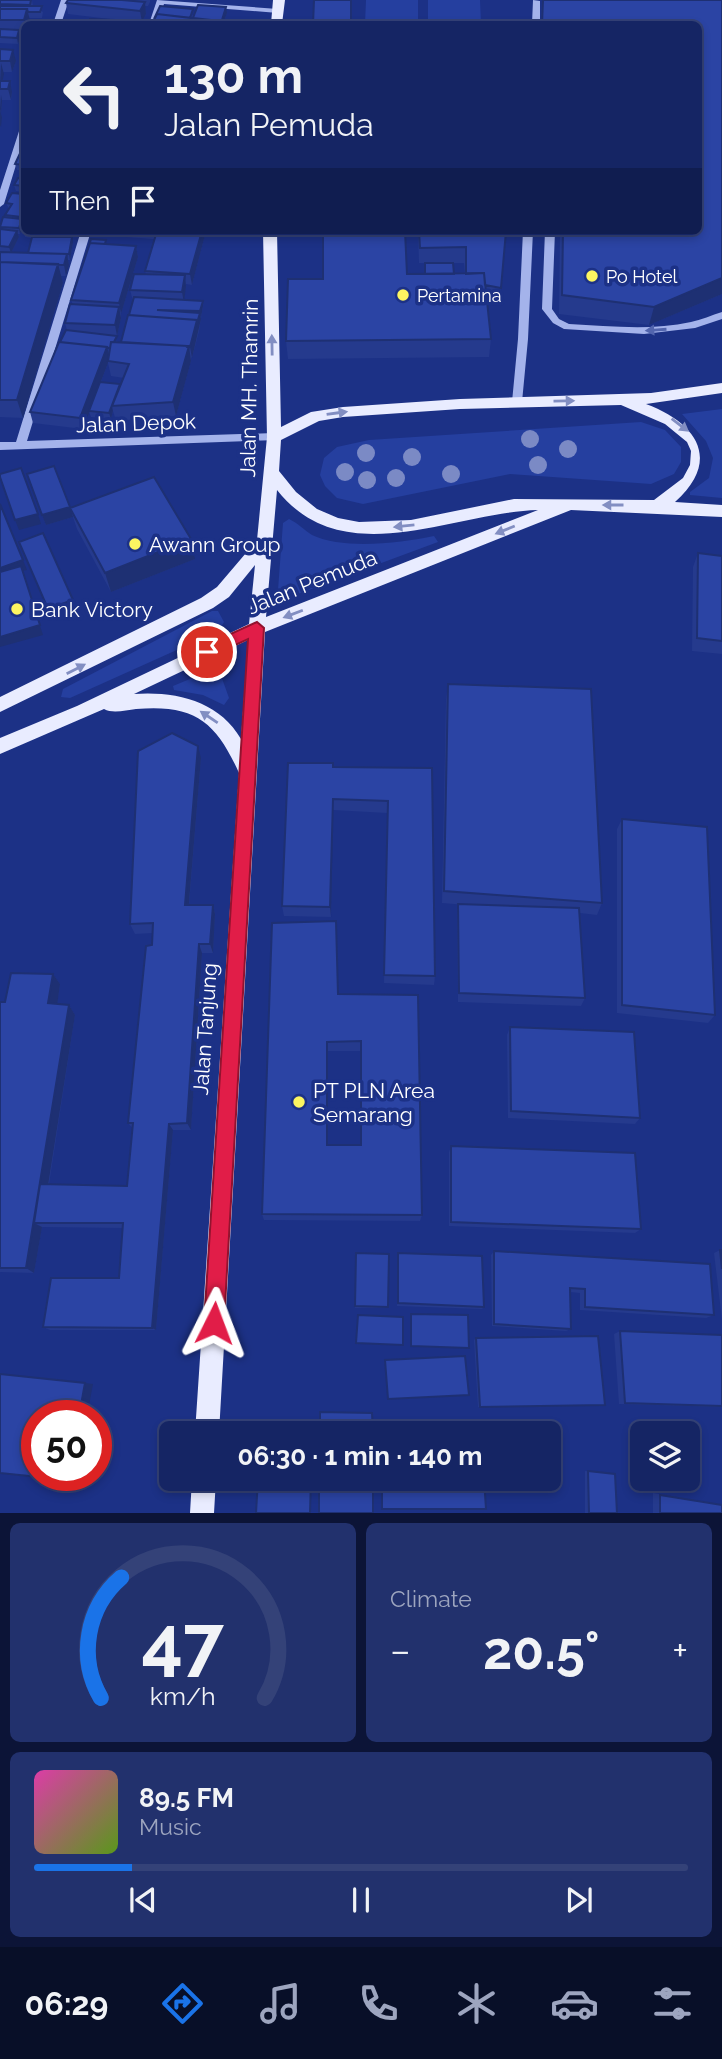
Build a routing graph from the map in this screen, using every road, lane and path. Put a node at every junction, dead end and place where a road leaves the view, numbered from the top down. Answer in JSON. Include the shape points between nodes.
{"nodes":[{"id":1,"x":65,"y":0,"type":"edge"},
{"id":2,"x":161,"y":0,"type":"edge"},
{"id":3,"x":536,"y":1,"type":"edge"},
{"id":4,"x":278,"y":5,"type":"edge"},
{"id":5,"x":58,"y":21,"type":"edge"},
{"id":6,"x":154,"y":21,"type":"edge"},
{"id":7,"x":536,"y":21,"type":"edge"},
{"id":8,"x":21,"y":137,"type":"edge"},
{"id":9,"x":0,"y":204,"type":"edge"},
{"id":10,"x":85,"y":235,"type":"edge"},
{"id":11,"x":270,"y":235,"type":"edge"},
{"id":12,"x":528,"y":235,"type":"edge"},
{"id":13,"x":550,"y":235,"type":"edge"},
{"id":14,"x":722,"y":316,"type":"edge"},
{"id":15,"x":722,"y":388,"type":"edge"},
{"id":16,"x":617,"y":400,"type":"junction"},
{"id":17,"x":517,"y":402,"type":"junction"},
{"id":18,"x":274,"y":437,"type":"junction"},
{"id":19,"x":0,"y":446,"type":"edge"},
{"id":20,"x":20,"y":446,"type":"junction"},
{"id":21,"x":271,"y":472,"type":"junction"},
{"id":22,"x":568,"y":505,"type":"junction"},
{"id":23,"x":659,"y":505,"type":"junction"},
{"id":24,"x":722,"y":511,"type":"edge"},
{"id":25,"x":264,"y":543,"type":"junction"},
{"id":26,"x":257,"y":628,"type":"junction"},
{"id":27,"x":0,"y":705,"type":"edge"},
{"id":28,"x":83,"y":711,"type":"junction"},
{"id":29,"x":0,"y":746,"type":"edge"},
{"id":30,"x":247,"y":772,"type":"junction"},
{"id":31,"x":208,"y":1421,"type":"edge"},
{"id":32,"x":203,"y":1491,"type":"edge"},
{"id":33,"x":202,"y":1513,"type":"edge"}],
"edges":[{"from":1,"to":5,"type":"street"},
{"from":2,"to":4,"type":"street"},
{"from":2,"to":6,"type":"street"},
{"from":3,"to":7,"type":"street"},
{"from":8,"to":9,"type":"street"},
{"from":10,"to":20,"type":"street"},
{"from":18,"to":11,"type":"main road","name":"Jalan MH. Thamrin","one_way":true},
{"from":12,"to":17,"type":"street"},
{"from":14,"to":13,"type":"street","one_way":true,"via":[[695,326],[644,331],[568,327],[547,309]]},
{"from":15,"to":16,"type":"main road","via":[[694,395]]},
{"from":17,"to":16,"type":"main road","one_way":true},
{"from":16,"to":23,"type":"main road","one_way":true,"via":[[669,417],[694,435],[701,454],[697,468],[688,483]]},
{"from":18,"to":17,"type":"main road","one_way":true,"via":[[316,416],[343,412]]},
{"from":18,"to":20,"type":"street","name":"Jalan Depok"},
{"from":18,"to":21,"type":"main road","name":"Jalan MH. Thamrin"},
{"from":19,"to":20,"type":"street","name":"Jalan Depok"},
{"from":22,"to":21,"type":"main road","name":"Jalan Pemuda","one_way":true,"via":[[516,505],[425,524],[362,530],[325,519],[282,489]]},
{"from":21,"to":25,"type":"main road","name":"Jalan MH. Thamrin"},
{"from":23,"to":22,"type":"main road","name":"Jalan Pemuda","one_way":true},
{"from":22,"to":26,"type":"main road","name":"Jalan Pemuda","one_way":true},
{"from":23,"to":24,"type":"main road","name":"Jalan Pemuda"},
{"from":25,"to":26,"type":"main road","name":"Jalan MH. Thamrin"},
{"from":27,"to":25,"type":"main road","name":"Jalan Pemuda","one_way":true,"via":[[207,603],[223,592]]},
{"from":26,"to":28,"type":"main road","name":"Jalan Pemuda"},
{"from":26,"to":30,"type":"main road","name":"Jalan Tanjung"},
{"from":28,"to":29,"type":"main road","name":"Jalan Pemuda"},
{"from":30,"to":28,"type":"main road","one_way":true,"via":[[232,738],[215,720],[189,704],[127,702]]},
{"from":30,"to":31,"type":"main road","name":"Jalan Tanjung"},
{"from":32,"to":33,"type":"main road"}]}
